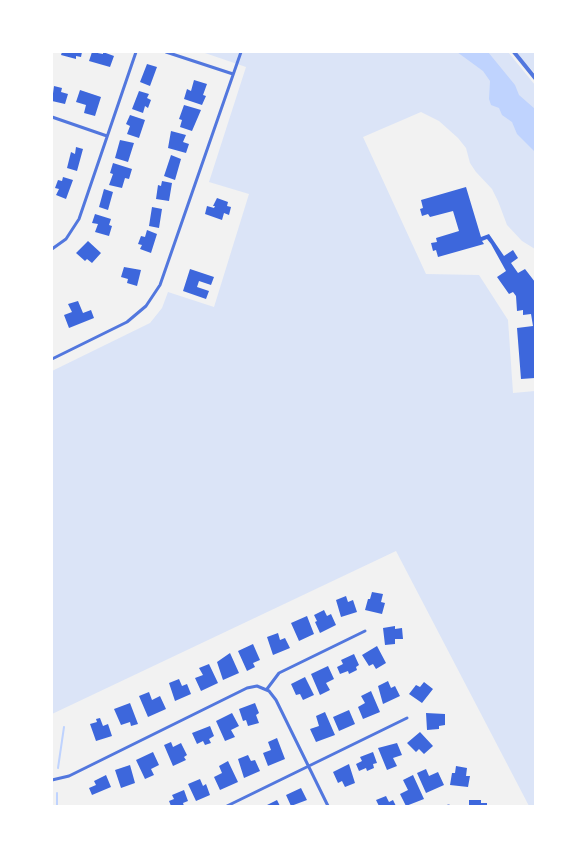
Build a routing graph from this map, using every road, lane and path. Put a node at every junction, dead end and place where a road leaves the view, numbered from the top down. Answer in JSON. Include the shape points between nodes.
{"nodes":[{"id":1,"x":136,"y":52,"type":"edge"},
{"id":2,"x":166,"y":52,"type":"edge"},
{"id":3,"x":240,"y":52,"type":"edge"},
{"id":4,"x":514,"y":52,"type":"edge"},
{"id":5,"x":232,"y":74,"type":"junction"},
{"id":6,"x":535,"y":78,"type":"edge"},
{"id":7,"x":52,"y":117,"type":"edge"},
{"id":8,"x":108,"y":136,"type":"junction"},
{"id":9,"x":52,"y":249,"type":"edge"},
{"id":10,"x":52,"y":359,"type":"edge"},
{"id":11,"x":364,"y":631,"type":"dead end"},
{"id":12,"x":267,"y":690,"type":"junction"},
{"id":13,"x":407,"y":718,"type":"dead end"},
{"id":14,"x":309,"y":766,"type":"junction"},
{"id":15,"x":52,"y":780,"type":"edge"},
{"id":16,"x":227,"y":806,"type":"edge"},
{"id":17,"x":328,"y":806,"type":"edge"}],
"edges":[{"from":1,"to":8,"type":"street"},
{"from":2,"to":5,"type":"street"},
{"from":3,"to":5,"type":"street"},
{"from":4,"to":6,"type":"street"},
{"from":5,"to":10,"type":"street","via":[[164,278],[155,293],[139,312],[126,322]]},
{"from":7,"to":8,"type":"street"},
{"from":8,"to":9,"type":"street","via":[[77,225],[66,239]]},
{"from":11,"to":12,"type":"street","via":[[279,673]]},
{"from":12,"to":14,"type":"street","via":[[279,704]]},
{"from":12,"to":15,"type":"street","via":[[257,686],[247,688],[69,776]]},
{"from":13,"to":14,"type":"street"},
{"from":14,"to":16,"type":"street"},
{"from":14,"to":17,"type":"street"}]}
